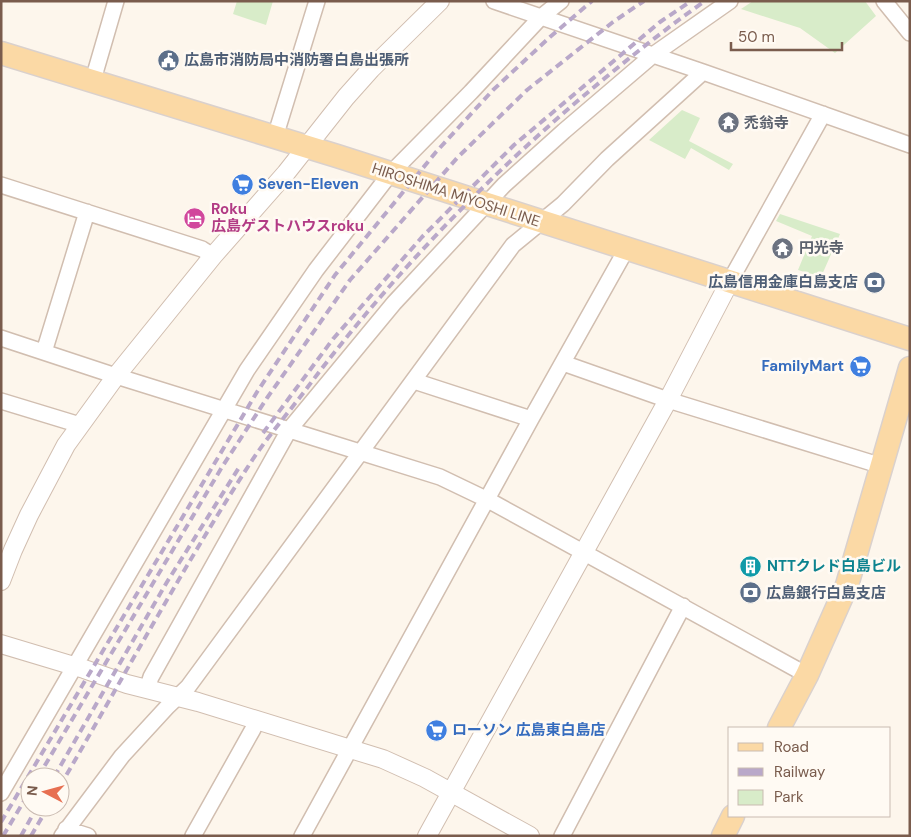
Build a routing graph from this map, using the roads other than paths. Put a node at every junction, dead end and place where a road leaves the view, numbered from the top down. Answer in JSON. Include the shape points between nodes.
{"nodes":[{"id":1,"x":116,"y":1,"type":"edge"},
{"id":2,"x":317,"y":1,"type":"edge"},
{"id":3,"x":440,"y":1,"type":"edge"},
{"id":4,"x":494,"y":1,"type":"edge"},
{"id":5,"x":560,"y":1,"type":"edge"},
{"id":6,"x":730,"y":1,"type":"edge"},
{"id":7,"x":884,"y":1,"type":"edge"},
{"id":8,"x":541,"y":17,"type":"junction"},
{"id":9,"x":910,"y":32,"type":"edge"},
{"id":10,"x":1,"y":53,"type":"edge"},
{"id":11,"x":653,"y":55,"type":"junction"},
{"id":12,"x":703,"y":72,"type":"junction"},
{"id":13,"x":92,"y":80,"type":"junction"},
{"id":14,"x":823,"y":114,"type":"junction"},
{"id":15,"x":274,"y":137,"type":"junction"},
{"id":16,"x":910,"y":145,"type":"edge"},
{"id":17,"x":307,"y":147,"type":"junction"},
{"id":18,"x":390,"y":174,"type":"junction"},
{"id":19,"x":1,"y":185,"type":"edge"},
{"id":20,"x":486,"y":205,"type":"junction"},
{"id":21,"x":87,"y":212,"type":"junction"},
{"id":22,"x":540,"y":222,"type":"junction"},
{"id":23,"x":627,"y":248,"type":"junction"},
{"id":24,"x":213,"y":256,"type":"junction"},
{"id":25,"x":730,"y":281,"type":"junction"},
{"id":26,"x":1,"y":338,"type":"edge"},
{"id":27,"x":910,"y":339,"type":"edge"},
{"id":28,"x":44,"y":352,"type":"junction"},
{"id":29,"x":563,"y":363,"type":"junction"},
{"id":30,"x":910,"y":368,"type":"edge"},
{"id":31,"x":116,"y":376,"type":"junction"},
{"id":32,"x":414,"y":381,"type":"junction"},
{"id":33,"x":668,"y":400,"type":"junction"},
{"id":34,"x":1,"y":402,"type":"edge"},
{"id":35,"x":224,"y":409,"type":"junction"},
{"id":36,"x":531,"y":419,"type":"junction"},
{"id":37,"x":80,"y":425,"type":"junction"},
{"id":38,"x":288,"y":430,"type":"junction"},
{"id":39,"x":361,"y":452,"type":"junction"},
{"id":40,"x":882,"y":466,"type":"junction"},
{"id":41,"x":488,"y":500,"type":"junction"},
{"id":42,"x":7,"y":548,"type":"edge"},
{"id":43,"x":584,"y":553,"type":"junction"},
{"id":44,"x":1,"y":581,"type":"edge"},
{"id":45,"x":684,"y":606,"type":"junction"},
{"id":46,"x":1,"y":644,"type":"edge"},
{"id":47,"x":74,"y":666,"type":"junction"},
{"id":48,"x":808,"y":675,"type":"junction"},
{"id":49,"x":147,"y":689,"type":"junction"},
{"id":50,"x":178,"y":697,"type":"junction"},
{"id":51,"x":257,"y":720,"type":"junction"},
{"id":52,"x":780,"y":727,"type":"edge"},
{"id":53,"x":351,"y":749,"type":"junction"},
{"id":54,"x":1,"y":793,"type":"edge"},
{"id":55,"x":451,"y":793,"type":"junction"},
{"id":56,"x":732,"y":817,"type":"edge"},
{"id":57,"x":64,"y":832,"type":"edge"},
{"id":58,"x":88,"y":836,"type":"edge"},
{"id":59,"x":193,"y":836,"type":"edge"},
{"id":60,"x":302,"y":836,"type":"edge"},
{"id":61,"x":428,"y":836,"type":"edge"},
{"id":62,"x":530,"y":836,"type":"edge"},
{"id":63,"x":562,"y":836,"type":"edge"},
{"id":64,"x":723,"y":836,"type":"edge"}],
"edges":[{"from":1,"to":13,"type":"street"},
{"from":2,"to":15,"type":"street"},
{"from":3,"to":17,"type":"street","via":[[371,69]]},
{"from":4,"to":8,"type":"street"},
{"from":5,"to":8,"type":"street"},
{"from":6,"to":11,"type":"street"},
{"from":7,"to":9,"type":"street"},
{"from":8,"to":11,"type":"street"},
{"from":8,"to":18,"type":"street"},
{"from":10,"to":13,"type":"main road","name":"HIROSHIMA MIYOSHI LINE"},
{"from":11,"to":12,"type":"street"},
{"from":11,"to":20,"type":"street","via":[[564,131]]},
{"from":12,"to":14,"type":"street"},
{"from":12,"to":22,"type":"street"},
{"from":13,"to":15,"type":"main road","name":"HIROSHIMA MIYOSHI LINE"},
{"from":14,"to":16,"type":"street"},
{"from":14,"to":25,"type":"street"},
{"from":15,"to":17,"type":"main road","name":"HIROSHIMA MIYOSHI LINE"},
{"from":17,"to":18,"type":"main road","name":"HIROSHIMA MIYOSHI LINE"},
{"from":17,"to":24,"type":"street"},
{"from":18,"to":20,"type":"main road","name":"HIROSHIMA MIYOSHI LINE"},
{"from":18,"to":35,"type":"street","via":[[316,270]]},
{"from":19,"to":21,"type":"street"},
{"from":20,"to":22,"type":"main road","name":"HIROSHIMA MIYOSHI LINE"},
{"from":20,"to":38,"type":"street","via":[[394,303]]},
{"from":21,"to":24,"type":"street","via":[[202,249]]},
{"from":21,"to":28,"type":"street"},
{"from":22,"to":23,"type":"main road","name":"HIROSHIMA MIYOSHI LINE"},
{"from":22,"to":32,"type":"street","via":[[513,245]]},
{"from":23,"to":25,"type":"main road","name":"HIROSHIMA MIYOSHI LINE"},
{"from":23,"to":29,"type":"street"},
{"from":24,"to":31,"type":"street"},
{"from":25,"to":27,"type":"main road","name":"HIROSHIMA MIYOSHI LINE"},
{"from":25,"to":33,"type":"street"},
{"from":26,"to":28,"type":"street"},
{"from":28,"to":31,"type":"street"},
{"from":29,"to":33,"type":"street"},
{"from":29,"to":36,"type":"street"},
{"from":30,"to":40,"type":"main road"},
{"from":31,"to":35,"type":"street"},
{"from":31,"to":37,"type":"street"},
{"from":32,"to":36,"type":"street"},
{"from":32,"to":39,"type":"street"},
{"from":33,"to":40,"type":"street"},
{"from":33,"to":43,"type":"street"},
{"from":34,"to":37,"type":"street"},
{"from":35,"to":38,"type":"street"},
{"from":35,"to":47,"type":"street"},
{"from":36,"to":41,"type":"street"},
{"from":37,"to":42,"type":"street"},
{"from":38,"to":39,"type":"street"},
{"from":38,"to":49,"type":"street"},
{"from":39,"to":41,"type":"street","via":[[440,477]]},
{"from":39,"to":50,"type":"street"},
{"from":40,"to":48,"type":"main road","via":[[847,584]]},
{"from":41,"to":43,"type":"street"},
{"from":41,"to":53,"type":"street"},
{"from":42,"to":44,"type":"street"},
{"from":43,"to":45,"type":"street"},
{"from":43,"to":55,"type":"street"},
{"from":45,"to":48,"type":"street"},
{"from":45,"to":63,"type":"street"},
{"from":46,"to":47,"type":"street"},
{"from":47,"to":49,"type":"street"},
{"from":47,"to":54,"type":"street"},
{"from":48,"to":52,"type":"main road"},
{"from":49,"to":50,"type":"street"},
{"from":50,"to":51,"type":"street"},
{"from":50,"to":57,"type":"street","via":[[122,756]]},
{"from":51,"to":53,"type":"street"},
{"from":51,"to":59,"type":"street"},
{"from":53,"to":55,"type":"street","via":[[405,768]]},
{"from":53,"to":60,"type":"street"},
{"from":55,"to":61,"type":"street"},
{"from":55,"to":62,"type":"street"},
{"from":56,"to":64,"type":"main road"},
{"from":57,"to":58,"type":"street"}]}
